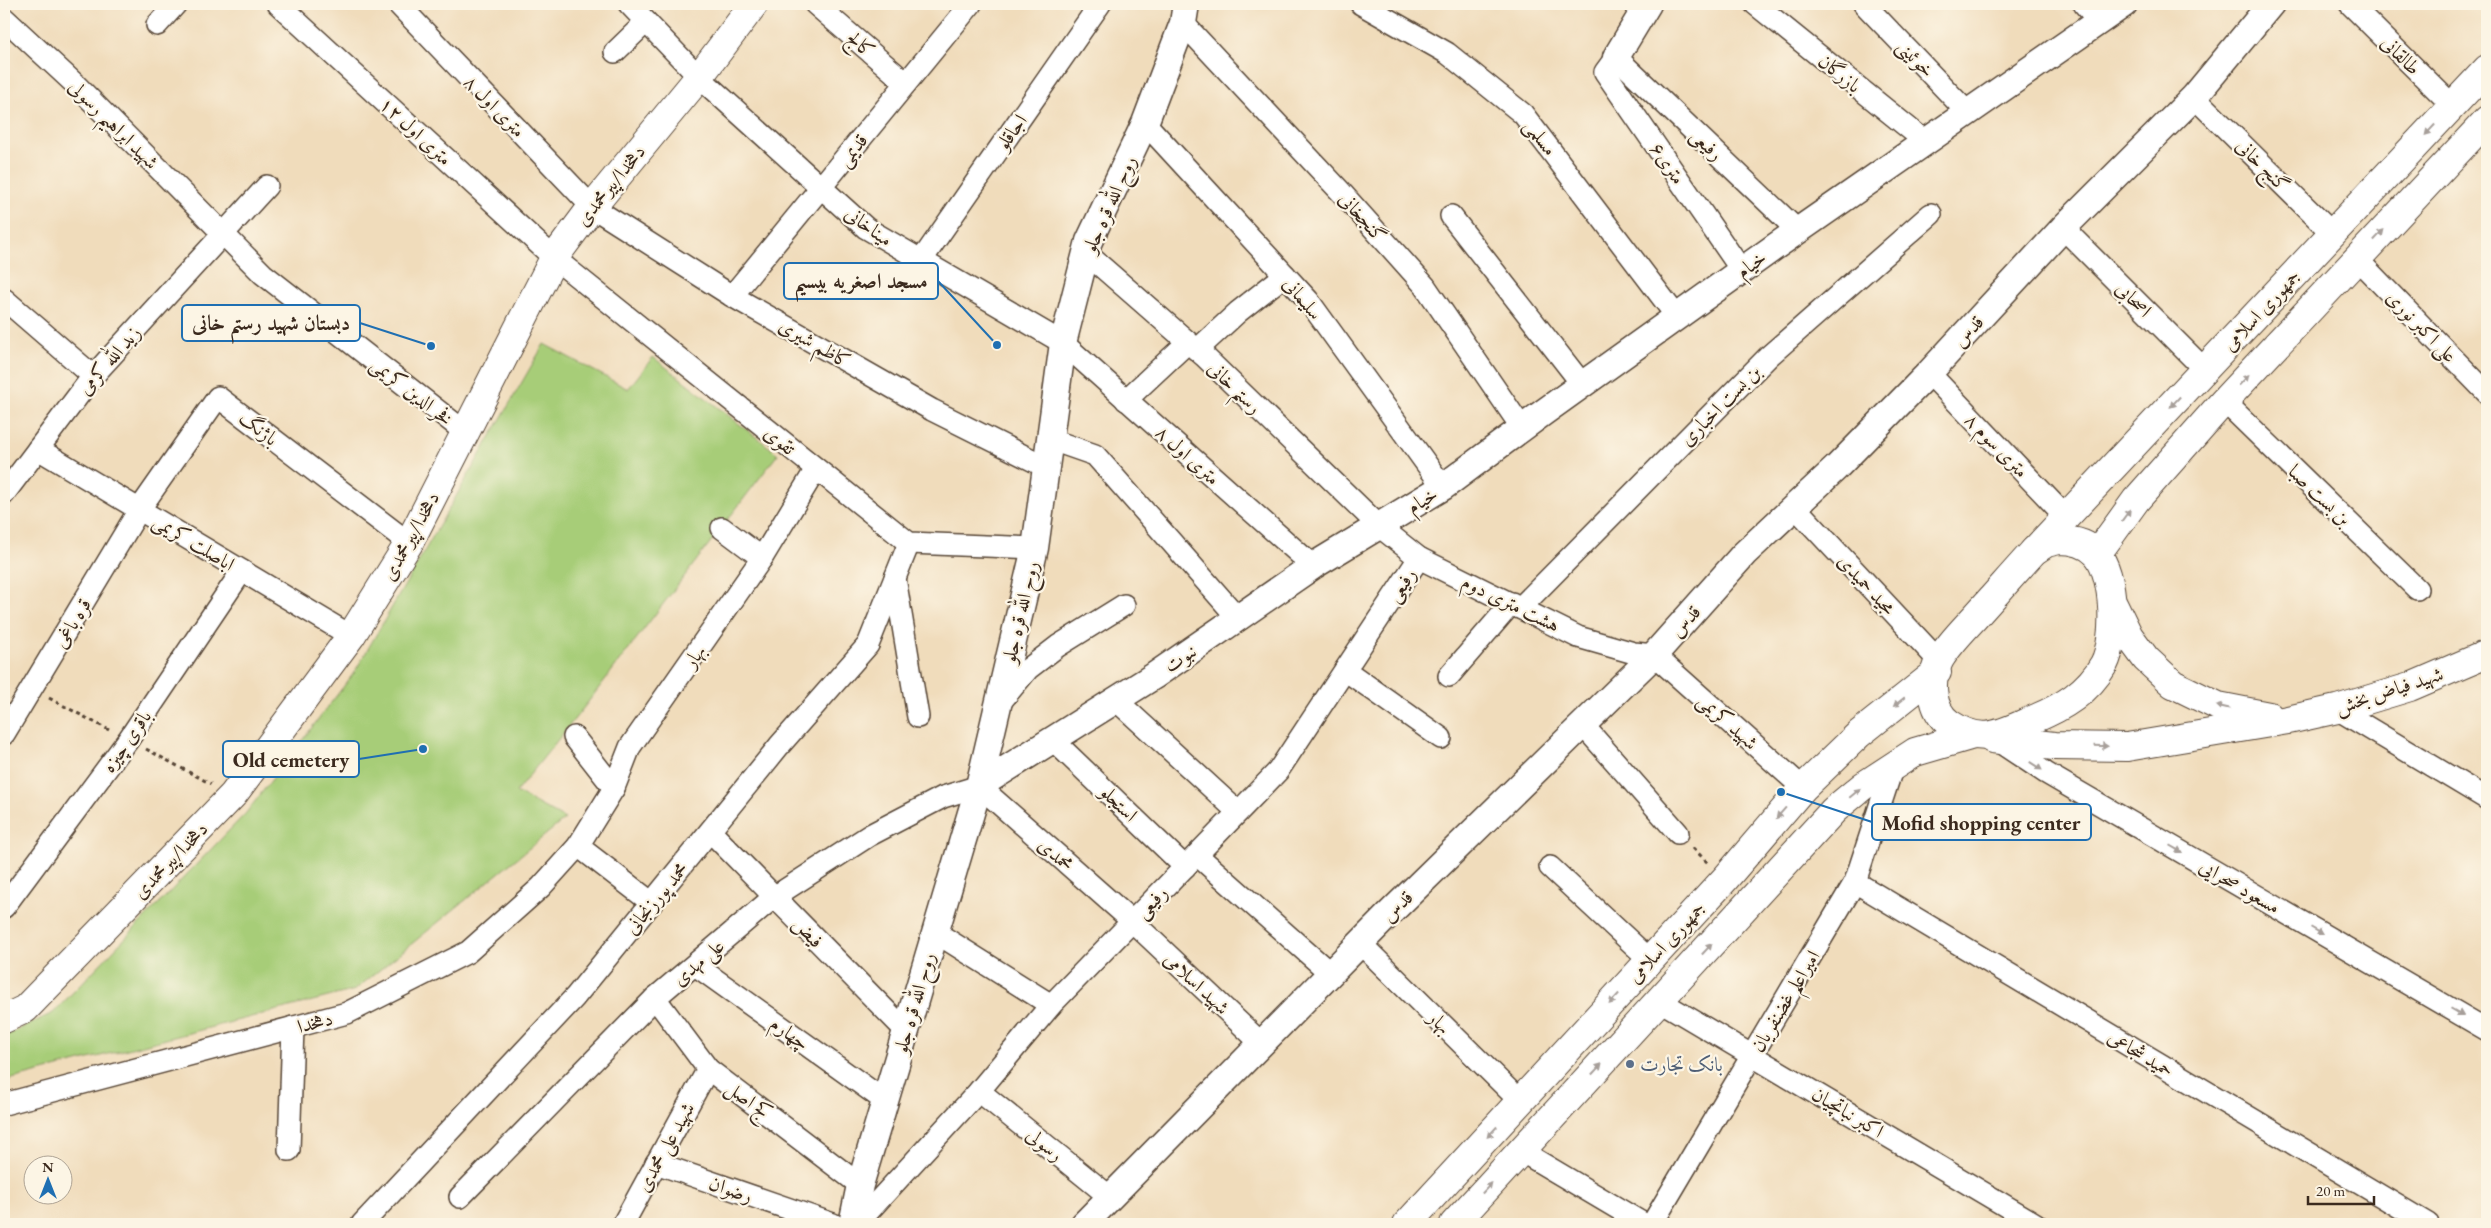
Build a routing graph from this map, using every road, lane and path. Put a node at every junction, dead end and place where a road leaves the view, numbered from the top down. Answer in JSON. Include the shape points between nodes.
{"nodes":[{"id":1,"x":176,"y":4,"type":"edge"},
{"id":2,"x":278,"y":4,"type":"edge"},
{"id":3,"x":398,"y":4,"type":"edge"},
{"id":4,"x":629,"y":4,"type":"edge"},
{"id":5,"x":754,"y":4,"type":"edge"},
{"id":6,"x":815,"y":4,"type":"edge"},
{"id":7,"x":971,"y":4,"type":"edge"},
{"id":8,"x":1100,"y":4,"type":"edge"},
{"id":9,"x":1363,"y":4,"type":"edge"},
{"id":10,"x":1648,"y":4,"type":"edge"},
{"id":11,"x":1755,"y":4,"type":"edge"},
{"id":12,"x":1864,"y":4,"type":"edge"},
{"id":13,"x":2124,"y":4,"type":"edge"},
{"id":14,"x":2271,"y":4,"type":"edge"},
{"id":15,"x":2350,"y":4,"type":"edge"},
{"id":16,"x":2092,"y":12,"type":"edge"},
{"id":17,"x":1185,"y":14,"type":"edge"},
{"id":18,"x":4,"y":18,"type":"edge"},
{"id":19,"x":646,"y":22,"type":"junction"},
{"id":20,"x":157,"y":25,"type":"dead end"},
{"id":21,"x":615,"y":52,"type":"dead end"},
{"id":22,"x":1616,"y":56,"type":"junction"},
{"id":23,"x":2487,"y":69,"type":"edge"},
{"id":24,"x":699,"y":77,"type":"junction"},
{"id":25,"x":906,"y":83,"type":"junction"},
{"id":26,"x":2194,"y":96,"type":"junction"},
{"id":27,"x":2453,"y":106,"type":"junction"},
{"id":28,"x":1968,"y":113,"type":"junction"},
{"id":29,"x":1145,"y":123,"type":"junction"},
{"id":30,"x":2484,"y":131,"type":"edge"},
{"id":31,"x":1926,"y":142,"type":"junction"},
{"id":32,"x":267,"y":186,"type":"dead end"},
{"id":33,"x":821,"y":188,"type":"junction"},
{"id":34,"x":592,"y":207,"type":"junction"},
{"id":35,"x":1931,"y":214,"type":"dead end"},
{"id":36,"x":1450,"y":216,"type":"dead end"},
{"id":37,"x":2063,"y":228,"type":"junction"},
{"id":38,"x":1798,"y":230,"type":"junction"},
{"id":39,"x":222,"y":233,"type":"junction"},
{"id":40,"x":2332,"y":234,"type":"junction"},
{"id":41,"x":1086,"y":253,"type":"junction"},
{"id":42,"x":554,"y":258,"type":"junction"},
{"id":43,"x":2357,"y":259,"type":"junction"},
{"id":44,"x":921,"y":261,"type":"junction"},
{"id":45,"x":1742,"y":271,"type":"junction"},
{"id":46,"x":1285,"y":275,"type":"junction"},
{"id":47,"x":732,"y":296,"type":"junction"},
{"id":48,"x":4,"y":299,"type":"edge"},
{"id":49,"x":1676,"y":317,"type":"junction"},
{"id":50,"x":1063,"y":343,"type":"junction"},
{"id":51,"x":1193,"y":346,"type":"junction"},
{"id":52,"x":2205,"y":370,"type":"junction"},
{"id":53,"x":1928,"y":373,"type":"junction"},
{"id":54,"x":94,"y":376,"type":"junction"},
{"id":55,"x":1582,"y":384,"type":"junction"},
{"id":56,"x":2487,"y":393,"type":"edge"},
{"id":57,"x":1126,"y":400,"type":"junction"},
{"id":58,"x":2224,"y":401,"type":"junction"},
{"id":59,"x":1522,"y":428,"type":"junction"},
{"id":60,"x":465,"y":432,"type":"junction"},
{"id":61,"x":1050,"y":439,"type":"junction"},
{"id":62,"x":38,"y":449,"type":"junction"},
{"id":63,"x":1046,"y":467,"type":"junction"},
{"id":64,"x":816,"y":469,"type":"junction"},
{"id":65,"x":1443,"y":487,"type":"junction"},
{"id":66,"x":4,"y":494,"type":"edge"},
{"id":67,"x":1795,"y":507,"type":"junction"},
{"id":68,"x":139,"y":510,"type":"junction"},
{"id":69,"x":2066,"y":517,"type":"junction"},
{"id":70,"x":1379,"y":526,"type":"junction"},
{"id":71,"x":722,"y":528,"type":"dead end"},
{"id":72,"x":409,"y":543,"type":"junction"},
{"id":73,"x":909,"y":543,"type":"junction"},
{"id":74,"x":1035,"y":548,"type":"junction"},
{"id":75,"x":2034,"y":551,"type":"junction"},
{"id":76,"x":2096,"y":554,"type":"junction"},
{"id":77,"x":762,"y":558,"type":"junction"},
{"id":78,"x":1419,"y":558,"type":"junction"},
{"id":79,"x":1313,"y":566,"type":"junction"},
{"id":80,"x":242,"y":571,"type":"junction"},
{"id":81,"x":895,"y":578,"type":"junction"},
{"id":82,"x":2416,"y":589,"type":"dead end"},
{"id":83,"x":2112,"y":600,"type":"junction"},
{"id":84,"x":1124,"y":605,"type":"dead end"},
{"id":85,"x":1516,"y":605,"type":"junction"},
{"id":86,"x":1238,"y":618,"type":"junction"},
{"id":87,"x":350,"y":636,"type":"junction"},
{"id":88,"x":2487,"y":654,"type":"edge"},
{"id":89,"x":1654,"y":655,"type":"junction"},
{"id":90,"x":1938,"y":666,"type":"junction"},
{"id":91,"x":1345,"y":670,"type":"junction"},
{"id":92,"x":1449,"y":676,"type":"dead end"},
{"id":93,"x":1116,"y":700,"type":"junction"},
{"id":94,"x":998,"y":705,"type":"junction"},
{"id":95,"x":2337,"y":709,"type":"junction"},
{"id":96,"x":918,"y":717,"type":"dead end"},
{"id":97,"x":2288,"y":720,"type":"junction"},
{"id":98,"x":1582,"y":724,"type":"junction"},
{"id":99,"x":4,"y":734,"type":"edge"},
{"id":100,"x":574,"y":737,"type":"dead end"},
{"id":101,"x":1984,"y":737,"type":"junction"},
{"id":102,"x":1441,"y":738,"type":"dead end"},
{"id":103,"x":1053,"y":740,"type":"junction"},
{"id":104,"x":1893,"y":766,"type":"junction"},
{"id":105,"x":979,"y":786,"type":"junction"},
{"id":106,"x":614,"y":788,"type":"junction"},
{"id":107,"x":1802,"y":788,"type":"junction"},
{"id":108,"x":2487,"y":799,"type":"edge"},
{"id":109,"x":1238,"y":812,"type":"junction"},
{"id":110,"x":711,"y":832,"type":"junction"},
{"id":111,"x":1678,"y":833,"type":"joint"},
{"id":112,"x":578,"y":846,"type":"junction"},
{"id":113,"x":1191,"y":861,"type":"junction"},
{"id":114,"x":1550,"y":867,"type":"dead end"},
{"id":115,"x":1725,"y":879,"type":"junction"},
{"id":116,"x":1855,"y":882,"type":"junction"},
{"id":117,"x":774,"y":897,"type":"junction"},
{"id":118,"x":652,"y":903,"type":"junction"},
{"id":119,"x":4,"y":907,"type":"edge"},
{"id":120,"x":1132,"y":921,"type":"junction"},
{"id":121,"x":935,"y":932,"type":"junction"},
{"id":122,"x":1360,"y":943,"type":"junction"},
{"id":123,"x":1650,"y":960,"type":"junction"},
{"id":124,"x":695,"y":965,"type":"junction"},
{"id":125,"x":1330,"y":973,"type":"junction"},
{"id":126,"x":655,"y":998,"type":"junction"},
{"id":127,"x":1660,"y":1000,"type":"junction"},
{"id":128,"x":1051,"y":1005,"type":"junction"},
{"id":129,"x":4,"y":1020,"type":"edge"},
{"id":130,"x":293,"y":1027,"type":"junction"},
{"id":131,"x":2487,"y":1030,"type":"edge"},
{"id":132,"x":906,"y":1031,"type":"junction"},
{"id":133,"x":1262,"y":1044,"type":"junction"},
{"id":134,"x":1752,"y":1055,"type":"junction"},
{"id":135,"x":708,"y":1069,"type":"junction"},
{"id":136,"x":979,"y":1091,"type":"junction"},
{"id":137,"x":885,"y":1101,"type":"junction"},
{"id":138,"x":1520,"y":1101,"type":"junction"},
{"id":139,"x":4,"y":1104,"type":"edge"},
{"id":140,"x":289,"y":1150,"type":"dead end"},
{"id":141,"x":1521,"y":1152,"type":"junction"},
{"id":142,"x":656,"y":1163,"type":"junction"},
{"id":143,"x":860,"y":1185,"type":"junction"},
{"id":144,"x":460,"y":1197,"type":"dead end"},
{"id":145,"x":1110,"y":1197,"type":"junction"},
{"id":146,"x":362,"y":1224,"type":"edge"},
{"id":147,"x":623,"y":1224,"type":"edge"},
{"id":148,"x":833,"y":1224,"type":"edge"},
{"id":149,"x":852,"y":1224,"type":"edge"},
{"id":150,"x":857,"y":1224,"type":"edge"},
{"id":151,"x":1084,"y":1224,"type":"edge"},
{"id":152,"x":1407,"y":1224,"type":"edge"},
{"id":153,"x":1454,"y":1224,"type":"edge"},
{"id":154,"x":1644,"y":1224,"type":"edge"},
{"id":155,"x":1652,"y":1224,"type":"edge"},
{"id":156,"x":2036,"y":1224,"type":"edge"},
{"id":157,"x":2428,"y":1224,"type":"edge"}],
"edges":[{"from":1,"to":20,"type":"street"},
{"from":2,"to":42,"type":"street","name":"۱۲ متری اول"},
{"from":3,"to":34,"type":"street","name":"۸ متری اول"},
{"from":4,"to":19,"type":"street","name":"میناخانی"},
{"from":5,"to":24,"type":"main road","name":"دهخدا/پیرمحمدی"},
{"from":6,"to":25,"type":"street","name":"کالج"},
{"from":7,"to":25,"type":"street","name":"قدیمی"},
{"from":8,"to":44,"type":"street","name":"اجاقلو"},
{"from":9,"to":49,"type":"street","name":"مسلمی","via":[[1447,53],[1523,114]]},
{"from":10,"to":22,"type":"street"},
{"from":11,"to":31,"type":"street","name":"بازرگان"},
{"from":12,"to":28,"type":"street","name":"خوئینی"},
{"from":13,"to":16,"type":"street","name":"خیام"},
{"from":14,"to":26,"type":"street","name":"قدس"},
{"from":15,"to":27,"type":"street","name":"طالقانی"},
{"from":16,"to":28,"type":"street","name":"خیام"},
{"from":17,"to":29,"type":"street","name":"روح الله قره جلو"},
{"from":17,"to":59,"type":"street","name":"گنجخانی","via":[[1425,286]]},
{"from":18,"to":39,"type":"street","name":"شهید ابراهیم رسولی","via":[[75,84]]},
{"from":19,"to":21,"type":"street"},
{"from":19,"to":24,"type":"street","name":"میناخانی"},
{"from":22,"to":38,"type":"street","name":"رفیعی"},
{"from":22,"to":45,"type":"street","name":"۶متری","via":[[1605,72]]},
{"from":23,"to":27,"type":"main road","name":"جمهوری اسلامی"},
{"from":24,"to":33,"type":"street","name":"میناخانی"},
{"from":24,"to":34,"type":"main road","name":"دهخدا/پیرمحمدی"},
{"from":25,"to":33,"type":"street","name":"قدیمی"},
{"from":26,"to":37,"type":"street","name":"قدس"},
{"from":26,"to":40,"type":"street","name":"گنج خانی"},
{"from":27,"to":40,"type":"main road","name":"جمهوری اسلامی","one_way":true},
{"from":28,"to":31,"type":"street","name":"خیام"},
{"from":29,"to":41,"type":"street","name":"روح الله قره جلو"},
{"from":29,"to":46,"type":"street","name":"سلیمانی"},
{"from":43,"to":30,"type":"main road","name":"جمهوری اسلامی","one_way":true},
{"from":31,"to":38,"type":"street","name":"خیام"},
{"from":32,"to":39,"type":"street","name":"زید الله کرمی"},
{"from":33,"to":44,"type":"street","name":"میناخانی","via":[[866,228]]},
{"from":33,"to":47,"type":"street","name":"قدیمی"},
{"from":34,"to":42,"type":"main road","name":"دهخدا/پیرمحمدی"},
{"from":34,"to":47,"type":"street","name":"کاظم شیری"},
{"from":35,"to":85,"type":"street","name":"بن بست اخباری","via":[[1769,356]]},
{"from":36,"to":55,"type":"street"},
{"from":37,"to":52,"type":"street","name":"اصحابی"},
{"from":37,"to":53,"type":"street","name":"قدس"},
{"from":38,"to":45,"type":"street","name":"خیام"},
{"from":39,"to":54,"type":"street","name":"زید الله کرمی"},
{"from":39,"to":60,"type":"street","name":"فخر الدین کریمی","via":[[263,274]]},
{"from":40,"to":52,"type":"main road","name":"جمهوری اسلامی"},
{"from":41,"to":50,"type":"street","name":"روح الله قره جلو"},
{"from":41,"to":51,"type":"street","name":"رستم خانی"},
{"from":42,"to":60,"type":"main road","name":"دهخدا/پیرمحمدی"},
{"from":42,"to":64,"type":"street","name":"تقوی"},
{"from":43,"to":56,"type":"street","name":"علی اکبر نوری"},
{"from":58,"to":43,"type":"main road","name":"جمهوری اسلامی","one_way":true},
{"from":44,"to":50,"type":"street","name":"میناخانی"},
{"from":45,"to":49,"type":"street","name":"خیام"},
{"from":46,"to":51,"type":"street"},
{"from":46,"to":65,"type":"street","name":"سلیمانی","via":[[1308,300]]},
{"from":47,"to":63,"type":"street","name":"کاظم شیری","via":[[932,410]]},
{"from":48,"to":54,"type":"street"},
{"from":49,"to":55,"type":"street","name":"خیام"},
{"from":50,"to":57,"type":"street","name":"۸ متری اول"},
{"from":50,"to":61,"type":"street","name":"روح الله قره جلو"},
{"from":51,"to":57,"type":"street"},
{"from":51,"to":70,"type":"street","name":"رستم خانی"},
{"from":52,"to":69,"type":"main road","name":"جمهوری اسلامی","one_way":true},
{"from":53,"to":67,"type":"street","name":"قدس"},
{"from":53,"to":69,"type":"street","name":"۸ متری سوم"},
{"from":54,"to":62,"type":"street","name":"زید الله کرمی"},
{"from":55,"to":59,"type":"street","name":"خیام"},
{"from":57,"to":79,"type":"street","name":"۸ متری اول"},
{"from":76,"to":58,"type":"main road","name":"جمهوری اسلامی","one_way":true,"via":[[2136,500]]},
{"from":58,"to":82,"type":"street","name":"بن بست صبا"},
{"from":59,"to":65,"type":"street","name":"خیام"},
{"from":60,"to":72,"type":"main road","name":"دهخدا/پیرمحمدی"},
{"from":61,"to":63,"type":"street","name":"روح الله قره جلو"},
{"from":61,"to":86,"type":"street","via":[[1095,455]]},
{"from":62,"to":66,"type":"street","name":"زید الله کرمی"},
{"from":62,"to":68,"type":"street","name":"اباصلت کریمی"},
{"from":63,"to":74,"type":"street","name":"روح الله قره جلو"},
{"from":64,"to":73,"type":"street","name":"تقوی"},
{"from":64,"to":77,"type":"street","name":"بهار"},
{"from":65,"to":70,"type":"street","name":"خیام"},
{"from":67,"to":89,"type":"street","name":"قدس","via":[[1744,554]]},
{"from":67,"to":90,"type":"street","name":"مجید حمیدی"},
{"from":68,"to":72,"type":"street","name":"باژنگ","via":[[218,396]]},
{"from":68,"to":80,"type":"street","name":"اباصلت کریمی"},
{"from":68,"to":99,"type":"street","name":"قره باغی"},
{"from":69,"to":75,"type":"main road","name":"جمهوری اسلامی"},
{"from":70,"to":78,"type":"street","name":"هشت متری دوم"},
{"from":70,"to":79,"type":"street","name":"نبوت"},
{"from":71,"to":77,"type":"street"},
{"from":72,"to":87,"type":"main road","name":"دهخدا/پیرمحمدی"},
{"from":73,"to":74,"type":"street"},
{"from":73,"to":81,"type":"street","name":"محمد پورزنجانی"},
{"from":74,"to":94,"type":"street","name":"روح الله قره جلو"},
{"from":75,"to":76,"type":"main road","via":[[2046,543],[2073,540]]},
{"from":75,"to":90,"type":"main road","name":"جمهوری اسلامی","via":[[1956,638]]},
{"from":76,"to":83,"type":"main road","via":[[2104,566]]},
{"from":77,"to":106,"type":"street","name":"بهار","via":[[630,747]]},
{"from":78,"to":85,"type":"street","name":"هشت متری دوم"},
{"from":78,"to":91,"type":"street","name":"رفیعی"},
{"from":79,"to":86,"type":"street","name":"نبوت"},
{"from":80,"to":87,"type":"street","name":"اباصلت کریمی"},
{"from":80,"to":119,"type":"street","name":"باقری چیزه","via":[[128,740]]},
{"from":81,"to":96,"type":"street"},
{"from":81,"to":110,"type":"street","name":"محمد پورزنجانی","via":[[868,645],[779,746]]},
{"from":97,"to":83,"type":"main road","one_way":true,"via":[[2218,706],[2173,684],[2146,659],[2129,636]]},
{"from":83,"to":101,"type":"main road","name":"جمهوری اسلامی","via":[[2112,635],[2104,663],[2082,692],[2065,706]]},
{"from":84,"to":94,"type":"street","via":[[1036,663]]},
{"from":85,"to":89,"type":"street","name":"هشت متری دوم","via":[[1578,637],[1634,653]]},
{"from":85,"to":92,"type":"street","name":"بن بست اخباری"},
{"from":86,"to":93,"type":"street","name":"نبوت"},
{"from":87,"to":129,"type":"main road","name":"دهخدا/پیرمحمدی","via":[[233,795],[25,1009]]},
{"from":88,"to":95,"type":"main road","name":"شهید فیاض بخش","via":[[2410,687]]},
{"from":89,"to":98,"type":"street","name":"قدس"},
{"from":89,"to":107,"type":"street","name":"شهید کریمی"},
{"from":90,"to":101,"type":"main road","via":[[1933,688],[1934,704],[1943,718],[1960,731]]},
{"from":90,"to":107,"type":"main road","name":"جمهوری اسلامی","one_way":true},
{"from":91,"to":102,"type":"street"},
{"from":91,"to":109,"type":"street","name":"رفیعی","via":[[1278,771]]},
{"from":93,"to":103,"type":"street","name":"نبوت"},
{"from":93,"to":109,"type":"street"},
{"from":94,"to":105,"type":"street","name":"روح الله قره جلو"},
{"from":95,"to":97,"type":"main road","name":"شهید فیاض بخش"},
{"from":95,"to":108,"type":"street"},
{"from":101,"to":97,"type":"main road","name":"شهید فیاض بخش","one_way":true,"via":[[2054,746],[2127,747]]},
{"from":98,"to":111,"type":"street"},
{"from":98,"to":122,"type":"street","name":"قدس"},
{"from":100,"to":106,"type":"street"},
{"from":101,"to":104,"type":"main road","name":"جمهوری اسلامی","via":[[1915,752]]},
{"from":101,"to":131,"type":"street","name":"مسعود صحرایی","one_way":true},
{"from":103,"to":105,"type":"street","name":"نبوت"},
{"from":103,"to":113,"type":"street","name":"استجلو"},
{"from":104,"to":116,"type":"street","name":"امیراعلم غضنفریان"},
{"from":127,"to":104,"type":"main road","name":"جمهوری اسلامی","one_way":true,"via":[[1834,810]]},
{"from":105,"to":117,"type":"street","name":"علی مهدی","via":[[943,797],[870,835]]},
{"from":105,"to":120,"type":"street","name":"محمدی"},
{"from":105,"to":121,"type":"street","name":"روح الله قره جلو"},
{"from":106,"to":112,"type":"street","name":"بهار"},
{"from":107,"to":115,"type":"main road","name":"جمهوری اسلامی","one_way":true},
{"from":109,"to":113,"type":"street","name":"رفیعی"},
{"from":110,"to":117,"type":"street","name":"فیض"},
{"from":110,"to":118,"type":"street","name":"محمد پورزنجانی"},
{"from":111,"to":115,"type":"path"},
{"from":112,"to":118,"type":"street"},
{"from":112,"to":130,"type":"street","name":"دهخدا","via":[[541,887],[468,952],[347,1013]]},
{"from":113,"to":120,"type":"street","name":"رفیعی"},
{"from":113,"to":125,"type":"street","name":"استجلو"},
{"from":114,"to":123,"type":"street"},
{"from":115,"to":123,"type":"main road","name":"جمهوری اسلامی"},
{"from":116,"to":134,"type":"street","name":"امیراعلم غضنفریان"},
{"from":116,"to":157,"type":"street","name":"حمید شجاعی"},
{"from":117,"to":124,"type":"street","name":"علی مهدی"},
{"from":117,"to":132,"type":"street","name":"فیض"},
{"from":118,"to":146,"type":"street","name":"محمد پورزنجانی","via":[[575,996]]},
{"from":120,"to":128,"type":"street","name":"رفیعی"},
{"from":120,"to":133,"type":"street","name":"شهید اسلامی"},
{"from":121,"to":128,"type":"street"},
{"from":121,"to":132,"type":"street","name":"روح الله قره جلو"},
{"from":122,"to":125,"type":"street","name":"قدس"},
{"from":122,"to":138,"type":"street","name":"بهار"},
{"from":123,"to":138,"type":"main road","name":"جمهوری اسلامی","one_way":true},
{"from":124,"to":126,"type":"street","name":"علی مهدی"},
{"from":124,"to":137,"type":"street","name":"چهارم"},
{"from":125,"to":133,"type":"street","name":"قدس"},
{"from":126,"to":135,"type":"street","name":"کج اصل"},
{"from":126,"to":144,"type":"street","name":"علی مهدی"},
{"from":127,"to":134,"type":"street","name":"اکبر نباتچیان"},
{"from":141,"to":127,"type":"main road","name":"جمهوری اسلامی","one_way":true},
{"from":128,"to":136,"type":"street","name":"رفیعی"},
{"from":130,"to":139,"type":"street","name":"دهخدا"},
{"from":130,"to":140,"type":"street"},
{"from":132,"to":137,"type":"street","name":"روح الله قره جلو"},
{"from":133,"to":145,"type":"street","name":"قدس"},
{"from":134,"to":155,"type":"street","name":"امیراعلم غضنفریان"},
{"from":134,"to":156,"type":"street","name":"اکبر نباتچیان"},
{"from":135,"to":142,"type":"street","name":"شهید علی محمدی"},
{"from":135,"to":143,"type":"street","name":"کج اصل"},
{"from":136,"to":145,"type":"street","name":"رسولی"},
{"from":136,"to":150,"type":"street","name":"رفیعی"},
{"from":137,"to":143,"type":"street","name":"روح الله قره جلو"},
{"from":138,"to":152,"type":"main road","name":"جمهوری اسلامی","one_way":true},
{"from":153,"to":141,"type":"main road","name":"جمهوری اسلامی","one_way":true},
{"from":141,"to":154,"type":"street"},
{"from":142,"to":147,"type":"street","name":"شهید علی محمدی"},
{"from":142,"to":148,"type":"street","name":"رضوان"},
{"from":143,"to":149,"type":"street","name":"روح الله قره جلو"},
{"from":145,"to":151,"type":"street","name":"قدس"}]}
